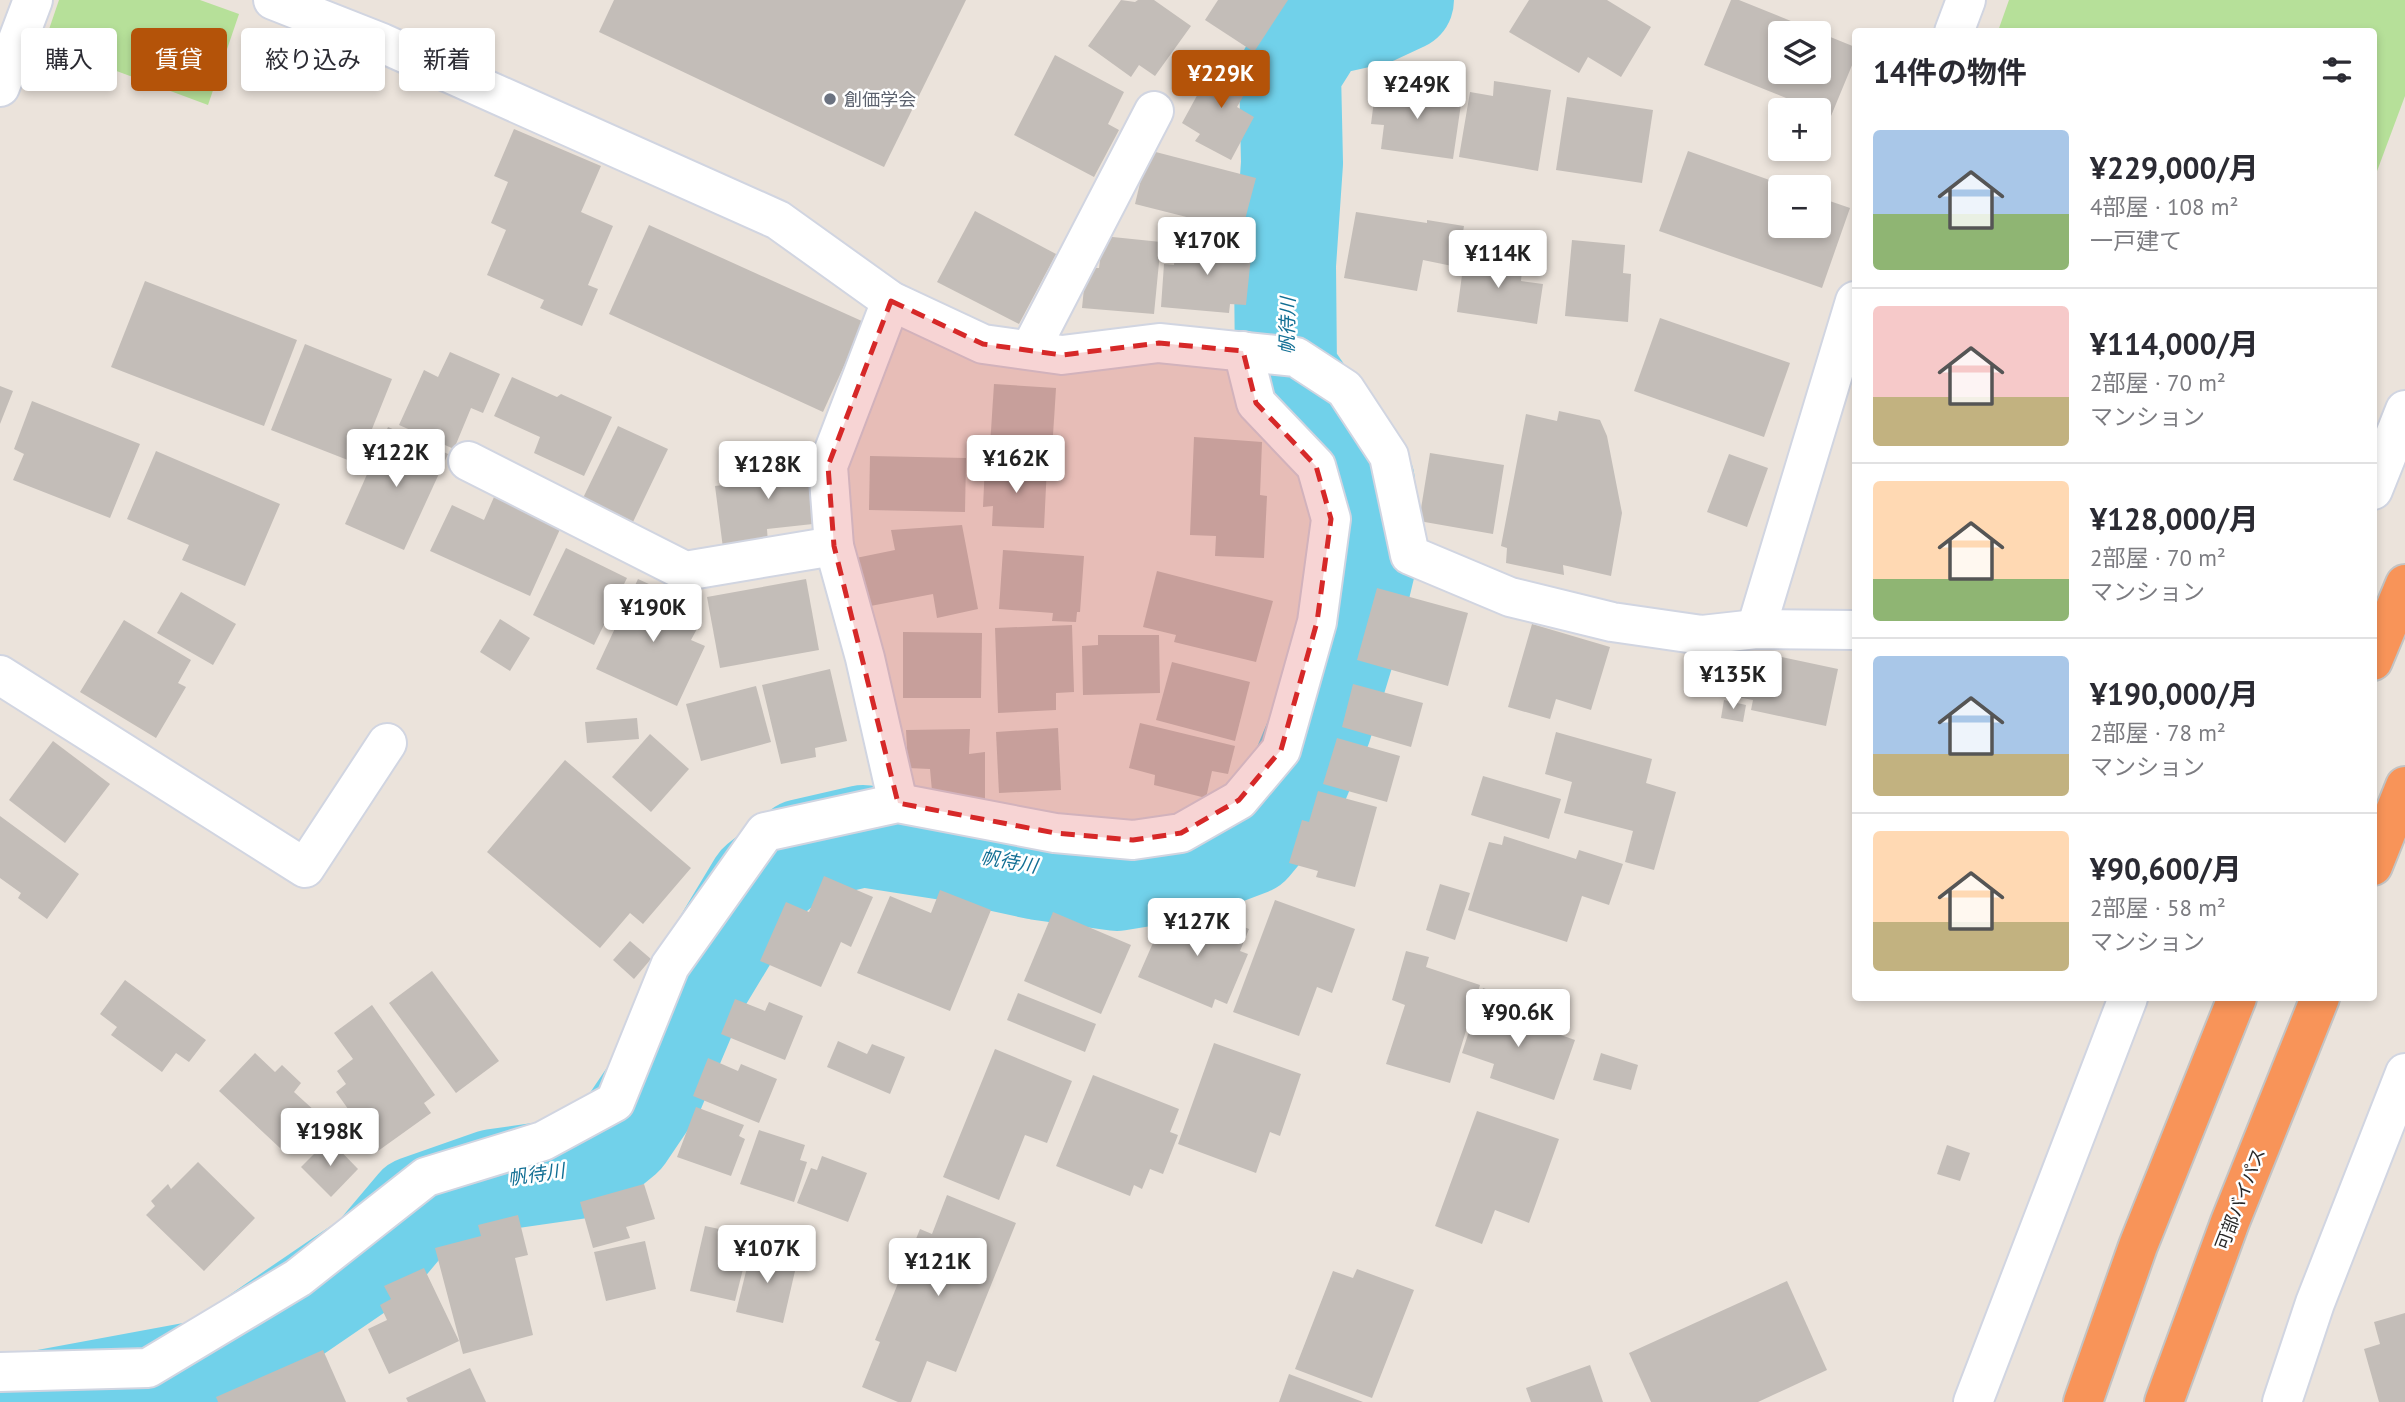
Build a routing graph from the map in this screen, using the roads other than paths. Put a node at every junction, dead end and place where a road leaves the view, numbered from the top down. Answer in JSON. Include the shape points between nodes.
{"nodes":[{"id":1,"x":33,"y":0,"type":"edge"},
{"id":2,"x":273,"y":0,"type":"edge"},
{"id":3,"x":1966,"y":0,"type":"edge"},
{"id":4,"x":1956,"y":28,"type":"edge"},
{"id":5,"x":0,"y":87,"type":"edge"},
{"id":6,"x":1154,"y":111,"type":"dead end"},
{"id":7,"x":891,"y":301,"type":"junction"},
{"id":8,"x":1852,"y":311,"type":"edge"},
{"id":9,"x":1030,"y":350,"type":"junction"},
{"id":10,"x":1243,"y":351,"type":"junction"},
{"id":11,"x":2405,"y":410,"type":"edge"},
{"id":12,"x":468,"y":461,"type":"dead end"},
{"id":13,"x":2377,"y":480,"type":"edge"},
{"id":14,"x":834,"y":546,"type":"junction"},
{"id":15,"x":2405,"y":584,"type":"edge"},
{"id":16,"x":1756,"y":629,"type":"junction"},
{"id":17,"x":1852,"y":630,"type":"edge"},
{"id":18,"x":2377,"y":651,"type":"edge"},
{"id":19,"x":0,"y":675,"type":"edge"},
{"id":20,"x":387,"y":743,"type":"dead end"},
{"id":21,"x":2405,"y":786,"type":"edge"},
{"id":22,"x":898,"y":803,"type":"junction"},
{"id":23,"x":2377,"y":856,"type":"edge"},
{"id":24,"x":2126,"y":1001,"type":"edge"},
{"id":25,"x":2236,"y":1001,"type":"edge"},
{"id":26,"x":2319,"y":1001,"type":"edge"},
{"id":27,"x":2405,"y":1073,"type":"edge"},
{"id":28,"x":0,"y":1372,"type":"edge"},
{"id":29,"x":1973,"y":1402,"type":"edge"},
{"id":30,"x":2084,"y":1402,"type":"edge"},
{"id":31,"x":2164,"y":1402,"type":"edge"},
{"id":32,"x":2282,"y":1402,"type":"edge"}],
"edges":[{"from":1,"to":5,"type":"street"},
{"from":2,"to":7,"type":"street","via":[[382,43],[778,220]]},
{"from":3,"to":4,"type":"street"},
{"from":6,"to":9,"type":"street"},
{"from":7,"to":9,"type":"street","via":[[983,344]]},
{"from":7,"to":14,"type":"street","via":[[828,466]]},
{"from":8,"to":16,"type":"street"},
{"from":9,"to":10,"type":"street","via":[[1062,355],[1159,342]]},
{"from":10,"to":16,"type":"street","via":[[1296,357],[1345,389],[1389,456],[1410,555],[1510,597],[1612,622],[1702,635]]},
{"from":10,"to":22,"type":"street","via":[[1256,402],[1316,466],[1331,519],[1317,622],[1281,750],[1239,800],[1181,833],[1133,840],[1055,833]]},
{"from":11,"to":13,"type":"street"},
{"from":12,"to":14,"type":"street","via":[[685,571]]},
{"from":14,"to":22,"type":"street"},
{"from":15,"to":18,"type":"highway"},
{"from":16,"to":17,"type":"street"},
{"from":19,"to":20,"type":"street","via":[[304,868]]},
{"from":21,"to":23,"type":"highway"},
{"from":22,"to":28,"type":"street","via":[[765,832],[670,965],[615,1101],[543,1141],[426,1177],[298,1278],[148,1368]]},
{"from":24,"to":29,"type":"street"},
{"from":25,"to":30,"type":"highway","via":[[2138,1246]]},
{"from":26,"to":31,"type":"highway","name":"可部バイパス"},
{"from":27,"to":32,"type":"street","via":[[2315,1303]]}]}
